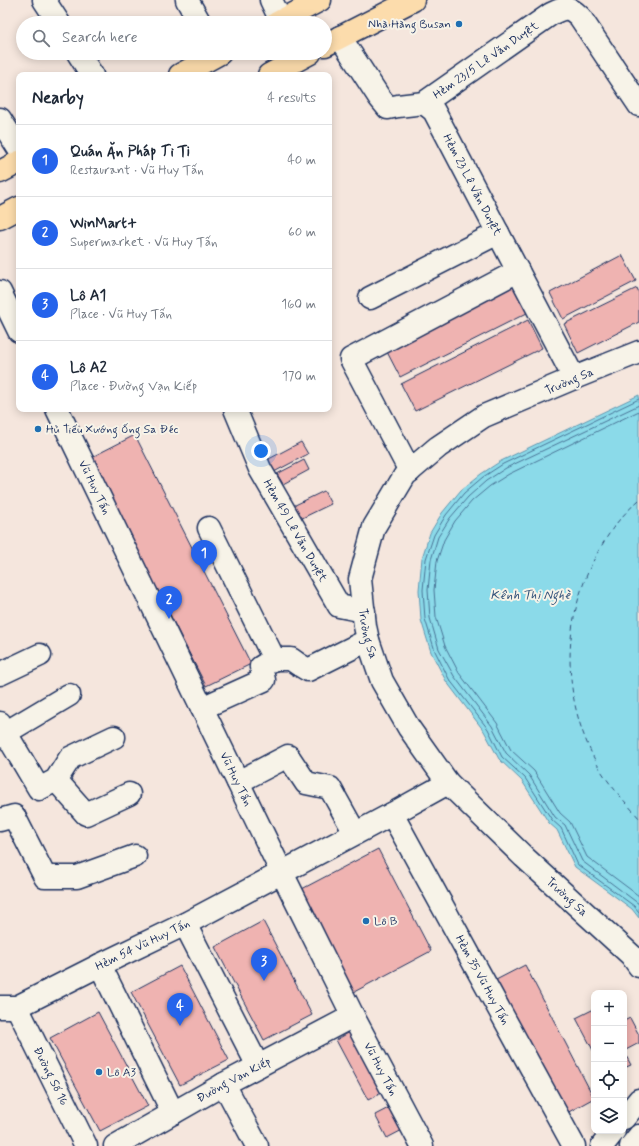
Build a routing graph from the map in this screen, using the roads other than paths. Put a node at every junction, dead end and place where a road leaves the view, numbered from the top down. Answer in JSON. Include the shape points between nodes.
{"nodes":[{"id":1,"x":44,"y":0,"type":"edge"},
{"id":2,"x":187,"y":0,"type":"edge"},
{"id":3,"x":270,"y":0,"type":"edge"},
{"id":4,"x":320,"y":0,"type":"edge"},
{"id":5,"x":413,"y":0,"type":"edge"},
{"id":6,"x":54,"y":16,"type":"edge"},
{"id":7,"x":196,"y":16,"type":"edge"},
{"id":8,"x":277,"y":16,"type":"edge"},
{"id":9,"x":290,"y":16,"type":"edge"},
{"id":10,"x":333,"y":41,"type":"edge"},
{"id":11,"x":82,"y":60,"type":"edge"},
{"id":12,"x":207,"y":60,"type":"edge"},
{"id":13,"x":297,"y":60,"type":"edge"},
{"id":14,"x":90,"y":72,"type":"edge"},
{"id":15,"x":185,"y":72,"type":"edge"},
{"id":16,"x":275,"y":72,"type":"edge"},
{"id":17,"x":424,"y":103,"type":"junction"},
{"id":18,"x":639,"y":105,"type":"edge"},
{"id":19,"x":0,"y":119,"type":"edge"},
{"id":20,"x":16,"y":145,"type":"edge"},
{"id":21,"x":16,"y":164,"type":"edge"},
{"id":22,"x":0,"y":172,"type":"edge"},
{"id":23,"x":16,"y":210,"type":"edge"},
{"id":24,"x":0,"y":218,"type":"edge"},
{"id":25,"x":498,"y":233,"type":"junction"},
{"id":26,"x":518,"y":271,"type":"junction"},
{"id":27,"x":0,"y":292,"type":"edge"},
{"id":28,"x":370,"y":298,"type":"dead end"},
{"id":29,"x":16,"y":325,"type":"edge"},
{"id":30,"x":639,"y":352,"type":"edge"},
{"id":31,"x":574,"y":378,"type":"junction"},
{"id":32,"x":58,"y":412,"type":"edge"},
{"id":33,"x":236,"y":412,"type":"edge"},
{"id":34,"x":410,"y":471,"type":"junction"},
{"id":35,"x":209,"y":528,"type":"dead end"},
{"id":36,"x":364,"y":611,"type":"junction"},
{"id":37,"x":368,"y":640,"type":"junction"},
{"id":38,"x":40,"y":656,"type":"dead end"},
{"id":39,"x":274,"y":659,"type":"junction"},
{"id":40,"x":0,"y":674,"type":"edge"},
{"id":41,"x":69,"y":695,"type":"dead end"},
{"id":42,"x":202,"y":708,"type":"junction"},
{"id":43,"x":2,"y":731,"type":"edge"},
{"id":44,"x":114,"y":737,"type":"dead end"},
{"id":45,"x":56,"y":780,"type":"junction"},
{"id":46,"x":238,"y":782,"type":"junction"},
{"id":47,"x":448,"y":783,"type":"junction"},
{"id":48,"x":129,"y":794,"type":"dead end"},
{"id":49,"x":392,"y":814,"type":"junction"},
{"id":50,"x":0,"y":820,"type":"edge"},
{"id":51,"x":355,"y":834,"type":"junction"},
{"id":52,"x":135,"y":856,"type":"dead end"},
{"id":53,"x":282,"y":873,"type":"junction"},
{"id":54,"x":185,"y":924,"type":"junction"},
{"id":55,"x":100,"y":964,"type":"junction"},
{"id":56,"x":639,"y":966,"type":"edge"},
{"id":57,"x":9,"y":1007,"type":"edge"},
{"id":58,"x":353,"y":1016,"type":"junction"},
{"id":59,"x":258,"y":1066,"type":"junction"},
{"id":60,"x":224,"y":1084,"type":"junction"},
{"id":61,"x":639,"y":1100,"type":"edge"},
{"id":62,"x":173,"y":1113,"type":"junction"},
{"id":63,"x":627,"y":1114,"type":"edge"},
{"id":64,"x":612,"y":1134,"type":"edge"},
{"id":65,"x":639,"y":1136,"type":"edge"},
{"id":66,"x":86,"y":1146,"type":"edge"},
{"id":67,"x":115,"y":1146,"type":"edge"},
{"id":68,"x":257,"y":1146,"type":"edge"},
{"id":69,"x":422,"y":1146,"type":"edge"},
{"id":70,"x":574,"y":1146,"type":"edge"},
{"id":71,"x":602,"y":1146,"type":"edge"},
{"id":72,"x":631,"y":1146,"type":"edge"}],
"edges":[{"from":1,"to":6,"type":"street"},
{"from":2,"to":7,"type":"street"},
{"from":3,"to":8,"type":"street"},
{"from":4,"to":9,"type":"main road"},
{"from":5,"to":10,"type":"main road"},
{"from":10,"to":17,"type":"street","via":[[388,108]]},
{"from":11,"to":14,"type":"street"},
{"from":12,"to":15,"type":"main road"},
{"from":13,"to":16,"type":"main road"},
{"from":17,"to":18,"type":"street","name":"Hẻm 23/5 Lê Văn Duyệt","via":[[551,14],[567,8],[580,17]]},
{"from":17,"to":25,"type":"street","name":"Hẻm 23 Lê Văn Duyệt","via":[[434,111]]},
{"from":19,"to":20,"type":"street"},
{"from":21,"to":22,"type":"main road"},
{"from":23,"to":24,"type":"main road"},
{"from":25,"to":26,"type":"street","name":"Hẻm 23 Lê Văn Duyệt"},
{"from":25,"to":28,"type":"street"},
{"from":26,"to":31,"type":"street","name":"Hẻm 23 Lê Văn Duyệt"},
{"from":26,"to":34,"type":"street","via":[[350,359]]},
{"from":27,"to":29,"type":"street"},
{"from":30,"to":31,"type":"street","name":"Trường Sa"},
{"from":31,"to":34,"type":"street","name":"Trường Sa","via":[[484,416],[438,447]]},
{"from":32,"to":42,"type":"street","name":"Vũ Huy Tấn"},
{"from":33,"to":36,"type":"street","name":"Hẻm 49 Lê Văn Duyệt","via":[[260,469],[339,606]]},
{"from":34,"to":36,"type":"street","name":"Trường Sa","via":[[374,526],[360,579]]},
{"from":35,"to":39,"type":"street"},
{"from":36,"to":37,"type":"street","name":"Trường Sa"},
{"from":37,"to":39,"type":"street","via":[[308,670],[291,659]]},
{"from":37,"to":47,"type":"street","name":"Trường Sa","via":[[382,681],[409,728]]},
{"from":38,"to":40,"type":"street"},
{"from":39,"to":42,"type":"street","via":[[261,667],[264,680]]},
{"from":41,"to":43,"type":"street"},
{"from":42,"to":46,"type":"street","name":"Vũ Huy Tấn"},
{"from":43,"to":45,"type":"street","via":[[38,789]]},
{"from":44,"to":45,"type":"street","via":[[70,758]]},
{"from":45,"to":48,"type":"street","via":[[86,814]]},
{"from":46,"to":51,"type":"street","via":[[288,756],[306,782],[330,788]]},
{"from":46,"to":53,"type":"street","name":"Vũ Huy Tấn"},
{"from":47,"to":49,"type":"street","name":"Hẻm 54 Vũ Huy Tấn"},
{"from":47,"to":56,"type":"street","name":"Trường Sa","via":[[631,955]]},
{"from":49,"to":51,"type":"street","name":"Hẻm 54 Vũ Huy Tấn"},
{"from":49,"to":70,"type":"street","name":"Hẻm 35 Vũ Huy Tấn"},
{"from":50,"to":52,"type":"street","via":[[14,816],[45,877],[77,877]]},
{"from":51,"to":53,"type":"street","name":"Hẻm 54 Vũ Huy Tấn"},
{"from":53,"to":54,"type":"street","name":"Hẻm 54 Vũ Huy Tấn"},
{"from":53,"to":58,"type":"street","name":"Vũ Huy Tấn"},
{"from":54,"to":55,"type":"street","name":"Hẻm 54 Vũ Huy Tấn"},
{"from":54,"to":59,"type":"street"},
{"from":55,"to":57,"type":"street","name":"Hẻm 54 Vũ Huy Tấn"},
{"from":55,"to":62,"type":"street"},
{"from":57,"to":66,"type":"street","name":"Đường Số 16"},
{"from":58,"to":59,"type":"street","name":"Đường Vạn Kiếp"},
{"from":58,"to":69,"type":"street","name":"Vũ Huy Tấn"},
{"from":59,"to":60,"type":"street","name":"Đường Vạn Kiếp"},
{"from":60,"to":62,"type":"street","name":"Đường Vạn Kiếp"},
{"from":60,"to":68,"type":"street"},
{"from":61,"to":63,"type":"street"},
{"from":62,"to":67,"type":"street","name":"Đường Vạn Kiếp"},
{"from":64,"to":71,"type":"street"},
{"from":65,"to":72,"type":"street"}]}
